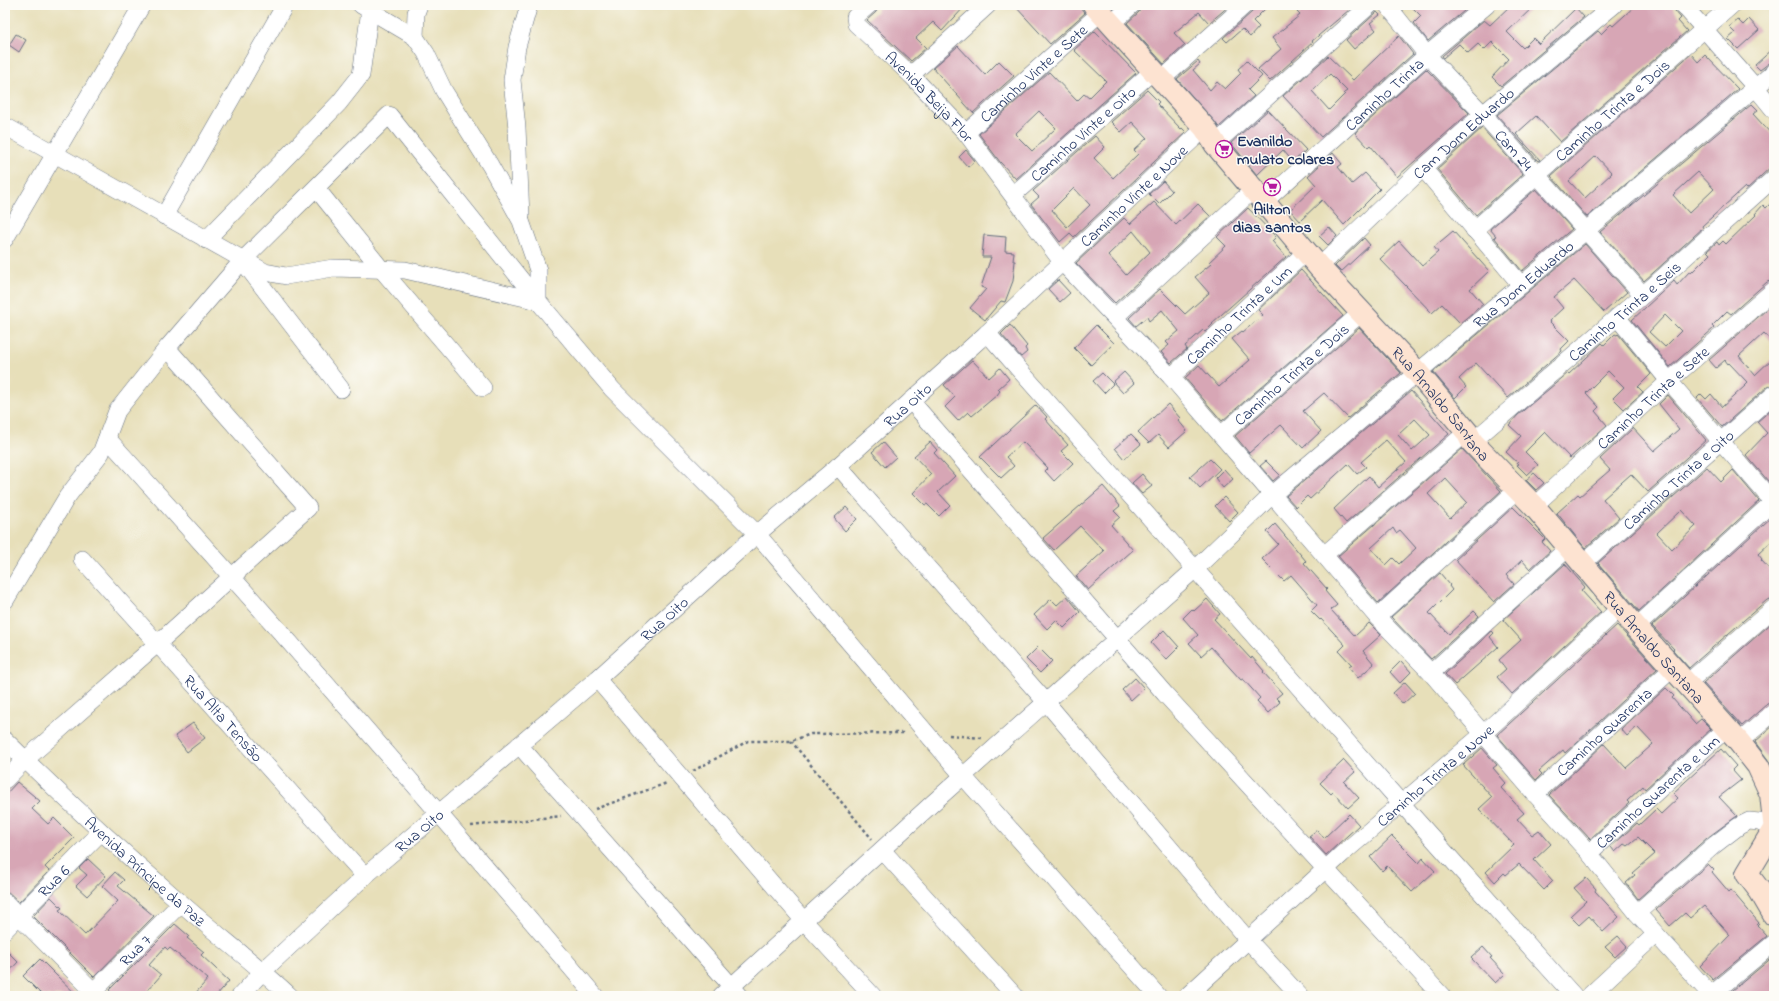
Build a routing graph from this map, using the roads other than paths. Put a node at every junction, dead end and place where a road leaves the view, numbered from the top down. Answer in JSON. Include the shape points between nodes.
{"nodes":[{"id":1,"x":142,"y":5,"type":"edge"},
{"id":2,"x":285,"y":5,"type":"edge"},
{"id":3,"x":419,"y":5,"type":"edge"},
{"id":4,"x":529,"y":5,"type":"edge"},
{"id":5,"x":869,"y":5,"type":"edge"},
{"id":6,"x":988,"y":5,"type":"edge"},
{"id":7,"x":1132,"y":5,"type":"edge"},
{"id":8,"x":1245,"y":5,"type":"edge"},
{"id":9,"x":1370,"y":5,"type":"edge"},
{"id":10,"x":1387,"y":5,"type":"edge"},
{"id":11,"x":1487,"y":5,"type":"edge"},
{"id":12,"x":1614,"y":5,"type":"edge"},
{"id":13,"x":1683,"y":5,"type":"edge"},
{"id":14,"x":1732,"y":5,"type":"edge"},
{"id":15,"x":366,"y":7,"type":"edge"},
{"id":16,"x":1102,"y":14,"type":"edge"},
{"id":17,"x":1705,"y":29,"type":"junction"},
{"id":18,"x":415,"y":37,"type":"junction"},
{"id":19,"x":1427,"y":55,"type":"junction"},
{"id":20,"x":1774,"y":72,"type":"edge"},
{"id":21,"x":911,"y":75,"type":"junction"},
{"id":22,"x":1157,"y":75,"type":"junction"},
{"id":23,"x":1756,"y":88,"type":"junction"},
{"id":24,"x":1774,"y":110,"type":"edge"},
{"id":25,"x":1483,"y":114,"type":"junction"},
{"id":26,"x":5,"y":126,"type":"edge"},
{"id":27,"x":966,"y":133,"type":"junction"},
{"id":28,"x":1210,"y":136,"type":"junction"},
{"id":29,"x":55,"y":154,"type":"junction"},
{"id":30,"x":1423,"y":168,"type":"junction"},
{"id":31,"x":1537,"y":175,"type":"junction"},
{"id":32,"x":1774,"y":178,"type":"edge"},
{"id":33,"x":316,"y":188,"type":"junction"},
{"id":34,"x":1013,"y":195,"type":"junction"},
{"id":35,"x":1260,"y":195,"type":"junction"},
{"id":36,"x":164,"y":216,"type":"junction"},
{"id":37,"x":521,"y":221,"type":"junction"},
{"id":38,"x":1474,"y":230,"type":"junction"},
{"id":39,"x":1586,"y":232,"type":"junction"},
{"id":40,"x":5,"y":239,"type":"edge"},
{"id":41,"x":206,"y":240,"type":"junction"},
{"id":42,"x":1313,"y":260,"type":"junction"},
{"id":43,"x":242,"y":261,"type":"junction"},
{"id":44,"x":1062,"y":262,"type":"junction"},
{"id":45,"x":382,"y":270,"type":"junction"},
{"id":46,"x":1521,"y":285,"type":"junction"},
{"id":47,"x":1774,"y":290,"type":"edge"},
{"id":48,"x":1643,"y":295,"type":"junction"},
{"id":49,"x":538,"y":301,"type":"junction"},
{"id":50,"x":1360,"y":313,"type":"junction"},
{"id":51,"x":1115,"y":317,"type":"junction"},
{"id":52,"x":1617,"y":317,"type":"junction"},
{"id":53,"x":987,"y":333,"type":"junction"},
{"id":54,"x":167,"y":348,"type":"junction"},
{"id":55,"x":1417,"y":372,"type":"junction"},
{"id":56,"x":1171,"y":377,"type":"junction"},
{"id":57,"x":1669,"y":381,"type":"junction"},
{"id":58,"x":483,"y":388,"type":"dead end"},
{"id":59,"x":341,"y":390,"type":"dead end"},
{"id":60,"x":1774,"y":394,"type":"edge"},
{"id":61,"x":911,"y":401,"type":"junction"},
{"id":62,"x":1221,"y":435,"type":"junction"},
{"id":63,"x":1470,"y":437,"type":"junction"},
{"id":64,"x":107,"y":438,"type":"junction"},
{"id":65,"x":1721,"y":441,"type":"junction"},
{"id":66,"x":838,"y":466,"type":"junction"},
{"id":67,"x":1518,"y":489,"type":"junction"},
{"id":68,"x":1272,"y":495,"type":"junction"},
{"id":69,"x":1774,"y":502,"type":"edge"},
{"id":70,"x":1534,"y":506,"type":"junction"},
{"id":71,"x":757,"y":534,"type":"junction"},
{"id":72,"x":1569,"y":547,"type":"junction"},
{"id":73,"x":1324,"y":555,"type":"junction"},
{"id":74,"x":82,"y":559,"type":"dead end"},
{"id":75,"x":1582,"y":564,"type":"junction"},
{"id":76,"x":1194,"y":570,"type":"junction"},
{"id":77,"x":232,"y":576,"type":"junction"},
{"id":78,"x":5,"y":601,"type":"edge"},
{"id":79,"x":1620,"y":608,"type":"junction"},
{"id":80,"x":1774,"y":608,"type":"edge"},
{"id":81,"x":1377,"y":617,"type":"junction"},
{"id":82,"x":1636,"y":627,"type":"junction"},
{"id":83,"x":1117,"y":637,"type":"junction"},
{"id":84,"x":157,"y":644,"type":"junction"},
{"id":85,"x":1431,"y":673,"type":"junction"},
{"id":86,"x":1680,"y":676,"type":"junction"},
{"id":87,"x":597,"y":679,"type":"junction"},
{"id":88,"x":1046,"y":702,"type":"junction"},
{"id":89,"x":1774,"y":712,"type":"edge"},
{"id":90,"x":1483,"y":734,"type":"junction"},
{"id":91,"x":1732,"y":736,"type":"junction"},
{"id":92,"x":5,"y":740,"type":"edge"},
{"id":93,"x":519,"y":745,"type":"junction"},
{"id":94,"x":25,"y":760,"type":"junction"},
{"id":95,"x":963,"y":776,"type":"junction"},
{"id":96,"x":5,"y":780,"type":"edge"},
{"id":97,"x":1534,"y":794,"type":"junction"},
{"id":98,"x":1400,"y":803,"type":"junction"},
{"id":99,"x":440,"y":813,"type":"junction"},
{"id":100,"x":1774,"y":822,"type":"edge"},
{"id":101,"x":102,"y":832,"type":"junction"},
{"id":102,"x":882,"y":850,"type":"junction"},
{"id":103,"x":1589,"y":853,"type":"junction"},
{"id":104,"x":1326,"y":868,"type":"junction"},
{"id":105,"x":365,"y":876,"type":"junction"},
{"id":106,"x":5,"y":902,"type":"edge"},
{"id":107,"x":181,"y":904,"type":"junction"},
{"id":108,"x":1637,"y":913,"type":"junction"},
{"id":109,"x":1774,"y":915,"type":"edge"},
{"id":110,"x":18,"y":916,"type":"junction"},
{"id":111,"x":804,"y":921,"type":"junction"},
{"id":112,"x":5,"y":930,"type":"edge"},
{"id":113,"x":1656,"y":934,"type":"junction"},
{"id":114,"x":1248,"y":940,"type":"junction"},
{"id":115,"x":1774,"y":943,"type":"edge"},
{"id":116,"x":263,"y":971,"type":"junction"},
{"id":117,"x":731,"y":993,"type":"edge"},
{"id":118,"x":93,"y":994,"type":"edge"},
{"id":119,"x":240,"y":996,"type":"edge"},
{"id":120,"x":290,"y":996,"type":"edge"},
{"id":121,"x":595,"y":996,"type":"edge"},
{"id":122,"x":873,"y":996,"type":"edge"},
{"id":123,"x":1015,"y":996,"type":"edge"},
{"id":124,"x":1158,"y":996,"type":"edge"},
{"id":125,"x":1187,"y":996,"type":"edge"},
{"id":126,"x":1300,"y":996,"type":"edge"},
{"id":127,"x":1442,"y":996,"type":"edge"},
{"id":128,"x":1574,"y":996,"type":"edge"},
{"id":129,"x":1589,"y":996,"type":"edge"},
{"id":130,"x":1711,"y":996,"type":"edge"}],
"edges":[{"from":1,"to":29,"type":"street"},
{"from":2,"to":36,"type":"street"},
{"from":3,"to":18,"type":"street"},
{"from":4,"to":37,"type":"street","via":[[517,47],[512,80]]},
{"from":5,"to":21,"type":"street","name":"Avenida Beija Flor","via":[[856,17],[856,24]]},
{"from":6,"to":21,"type":"street"},
{"from":7,"to":16,"type":"street","name":"Caminho Vinte e Sete"},
{"from":8,"to":22,"type":"street","name":"Caminho Vinte e Oito"},
{"from":9,"to":28,"type":"street","name":"Caminho Vinte e Nove"},
{"from":10,"to":19,"type":"street","name":"Cam 24"},
{"from":11,"to":19,"type":"street","name":"Caminho Trinta"},
{"from":12,"to":25,"type":"street","name":"Cam Dom Eduardo"},
{"from":13,"to":17,"type":"street"},
{"from":14,"to":17,"type":"street","name":"Caminho Trinta e Dois"},
{"from":15,"to":18,"type":"street"},
{"from":15,"to":41,"type":"street","via":[[361,75],[339,103]]},
{"from":16,"to":22,"type":"street","name":"Rua Arnaldo Santana"},
{"from":16,"to":27,"type":"street","name":"Caminho Vinte e Sete"},
{"from":17,"to":23,"type":"street"},
{"from":17,"to":31,"type":"street","name":"Caminho Trinta e Dois"},
{"from":18,"to":37,"type":"street"},
{"from":19,"to":25,"type":"street","name":"Cam 24"},
{"from":19,"to":35,"type":"street","name":"Caminho Trinta"},
{"from":20,"to":23,"type":"street","name":"Rua Dom Eduardo"},
{"from":21,"to":27,"type":"street","name":"Avenida Beija Flor"},
{"from":22,"to":28,"type":"street","name":"Rua Arnaldo Santana"},
{"from":22,"to":34,"type":"street","name":"Caminho Vinte e Oito"},
{"from":23,"to":24,"type":"street"},
{"from":23,"to":39,"type":"street","name":"Rua Dom Eduardo"},
{"from":25,"to":30,"type":"street","name":"Cam Dom Eduardo"},
{"from":25,"to":31,"type":"street","name":"Cam 24"},
{"from":26,"to":29,"type":"street"},
{"from":27,"to":34,"type":"street","name":"Avenida Beija Flor"},
{"from":28,"to":35,"type":"street","name":"Rua Arnaldo Santana"},
{"from":28,"to":44,"type":"street","name":"Caminho Vinte e Nove"},
{"from":29,"to":36,"type":"street"},
{"from":29,"to":40,"type":"street"},
{"from":30,"to":38,"type":"street"},
{"from":30,"to":42,"type":"street","name":"Cam Dom Eduardo"},
{"from":31,"to":38,"type":"street","name":"Caminho Trinta e Dois"},
{"from":31,"to":39,"type":"street","name":"Cam 24"},
{"from":32,"to":48,"type":"street","name":"Caminho Trinta e Seis"},
{"from":33,"to":43,"type":"street"},
{"from":33,"to":45,"type":"street"},
{"from":33,"to":49,"type":"street","via":[[389,115]]},
{"from":34,"to":44,"type":"street","name":"Avenida Beija Flor"},
{"from":35,"to":42,"type":"street","name":"Rua Arnaldo Santana"},
{"from":35,"to":51,"type":"street","name":"Caminho Trinta"},
{"from":36,"to":41,"type":"street"},
{"from":37,"to":49,"type":"street","via":[[538,270]]},
{"from":38,"to":46,"type":"street"},
{"from":39,"to":46,"type":"street","name":"Rua Dom Eduardo"},
{"from":39,"to":48,"type":"street","name":"Cam 24"},
{"from":41,"to":43,"type":"street"},
{"from":42,"to":50,"type":"street","name":"Rua Arnaldo Santana"},
{"from":42,"to":56,"type":"street","name":"Caminho Trinta e Um"},
{"from":43,"to":45,"type":"street","via":[[265,272],[286,276],[333,268]]},
{"from":43,"to":54,"type":"street"},
{"from":43,"to":59,"type":"street"},
{"from":44,"to":51,"type":"street","name":"Avenida Beija Flor"},
{"from":44,"to":53,"type":"street","name":"Rua Oito"},
{"from":45,"to":49,"type":"street","via":[[405,270]]},
{"from":45,"to":58,"type":"street"},
{"from":46,"to":55,"type":"street","name":"Rua Dom Eduardo"},
{"from":47,"to":57,"type":"street","name":"Caminho Trinta e Sete"},
{"from":48,"to":52,"type":"street","name":"Caminho Trinta e Seis"},
{"from":49,"to":71,"type":"street","via":[[612,388]]},
{"from":50,"to":55,"type":"street","name":"Rua Arnaldo Santana"},
{"from":50,"to":62,"type":"street","name":"Caminho Trinta e Dois"},
{"from":51,"to":56,"type":"street","name":"Avenida Beija Flor"},
{"from":52,"to":57,"type":"street"},
{"from":52,"to":63,"type":"street","name":"Caminho Trinta e Seis"},
{"from":53,"to":61,"type":"street","name":"Rua Oito"},
{"from":53,"to":76,"type":"street"},
{"from":54,"to":64,"type":"street","via":[[117,411]]},
{"from":54,"to":77,"type":"street","via":[[308,508]]},
{"from":55,"to":63,"type":"street","name":"Rua Arnaldo Santana"},
{"from":55,"to":68,"type":"street","name":"Rua Dom Eduardo"},
{"from":56,"to":62,"type":"street","name":"Avenida Beija Flor"},
{"from":57,"to":65,"type":"street"},
{"from":57,"to":70,"type":"street","name":"Caminho Trinta e Sete"},
{"from":60,"to":65,"type":"street","name":"Caminho Trinta e Oito"},
{"from":61,"to":66,"type":"street","name":"Rua Oito"},
{"from":61,"to":83,"type":"street"},
{"from":62,"to":68,"type":"street","name":"Avenida Beija Flor"},
{"from":63,"to":67,"type":"street","name":"Rua Arnaldo Santana"},
{"from":63,"to":73,"type":"street","name":"Caminho Trinta e Seis"},
{"from":64,"to":77,"type":"street"},
{"from":64,"to":78,"type":"street","via":[[101,453],[67,497]]},
{"from":65,"to":69,"type":"street"},
{"from":65,"to":75,"type":"street","name":"Caminho Trinta e Oito"},
{"from":66,"to":71,"type":"street","name":"Rua Oito"},
{"from":66,"to":88,"type":"street"},
{"from":67,"to":70,"type":"street","name":"Rua Arnaldo Santana"},
{"from":67,"to":81,"type":"street"},
{"from":68,"to":73,"type":"street","name":"Avenida Beija Flor"},
{"from":68,"to":76,"type":"street","name":"Rua Dom Eduardo"},
{"from":69,"to":82,"type":"street"},
{"from":70,"to":72,"type":"street","name":"Rua Arnaldo Santana"},
{"from":71,"to":87,"type":"street","name":"Rua Oito"},
{"from":71,"to":95,"type":"street"},
{"from":72,"to":75,"type":"street","name":"Rua Arnaldo Santana"},
{"from":72,"to":85,"type":"street"},
{"from":73,"to":81,"type":"street","name":"Avenida Beija Flor"},
{"from":74,"to":84,"type":"street","name":"Rua Alta Tensão"},
{"from":75,"to":79,"type":"street","name":"Rua Arnaldo Santana"},
{"from":76,"to":83,"type":"street","name":"Rua Dom Eduardo"},
{"from":76,"to":98,"type":"street"},
{"from":77,"to":84,"type":"street"},
{"from":77,"to":99,"type":"street"},
{"from":79,"to":82,"type":"street","name":"Rua Arnaldo Santana"},
{"from":79,"to":90,"type":"street","name":"Caminho Trinta e Nove"},
{"from":80,"to":86,"type":"street","name":"Caminho Quarenta"},
{"from":81,"to":85,"type":"street","name":"Avenida Beija Flor"},
{"from":82,"to":86,"type":"street","name":"Rua Arnaldo Santana"},
{"from":83,"to":88,"type":"street","name":"Rua Dom Eduardo"},
{"from":83,"to":104,"type":"street","via":[[1165,694]]},
{"from":84,"to":94,"type":"street"},
{"from":84,"to":105,"type":"street","name":"Rua Alta Tensão"},
{"from":85,"to":90,"type":"street","name":"Avenida Beija Flor"},
{"from":86,"to":91,"type":"street","name":"Rua Arnaldo Santana"},
{"from":86,"to":97,"type":"street","name":"Caminho Quarenta"},
{"from":87,"to":93,"type":"street","name":"Rua Oito"},
{"from":87,"to":111,"type":"street"},
{"from":88,"to":95,"type":"street","name":"Rua Dom Eduardo"},
{"from":88,"to":114,"type":"street"},
{"from":89,"to":91,"type":"street","name":"Caminho Quarenta e Um"},
{"from":90,"to":97,"type":"street","name":"Avenida Beija Flor"},
{"from":90,"to":98,"type":"street","name":"Caminho Trinta e Nove"},
{"from":91,"to":100,"type":"street","name":"Rua Arnaldo Santana","via":[[1758,766],[1771,794]]},
{"from":91,"to":103,"type":"street","name":"Caminho Quarenta e Um"},
{"from":92,"to":94,"type":"street","name":"Avenida Príncipe da Paz"},
{"from":93,"to":99,"type":"street","name":"Rua Oito"},
{"from":93,"to":117,"type":"street"},
{"from":94,"to":96,"type":"street"},
{"from":94,"to":101,"type":"street","name":"Avenida Príncipe da Paz"},
{"from":95,"to":102,"type":"street","name":"Rua Dom Eduardo"},
{"from":95,"to":124,"type":"street"},
{"from":97,"to":103,"type":"street","name":"Avenida Beija Flor"},
{"from":98,"to":104,"type":"street","name":"Caminho Trinta e Nove"},
{"from":98,"to":128,"type":"street"},
{"from":99,"to":105,"type":"street","name":"Rua Oito"},
{"from":99,"to":121,"type":"street"},
{"from":100,"to":108,"type":"street","via":[[1749,821],[1738,826]]},
{"from":100,"to":109,"type":"street","via":[[1747,874]]},
{"from":101,"to":107,"type":"street","name":"Avenida Príncipe da Paz"},
{"from":101,"to":110,"type":"street","name":"Rua 6"},
{"from":102,"to":111,"type":"street","name":"Rua Dom Eduardo"},
{"from":102,"to":123,"type":"street"},
{"from":103,"to":108,"type":"street","name":"Avenida Beija Flor"},
{"from":104,"to":114,"type":"street","name":"Caminho Trinta e Nove"},
{"from":104,"to":127,"type":"street"},
{"from":105,"to":116,"type":"street","name":"Rua Oito"},
{"from":106,"to":110,"type":"street"},
{"from":107,"to":116,"type":"street","name":"Avenida Príncipe da Paz"},
{"from":107,"to":118,"type":"street","name":"Rua 7"},
{"from":108,"to":113,"type":"street","name":"Avenida Beija Flor"},
{"from":110,"to":112,"type":"street","name":"Rua 6"},
{"from":110,"to":118,"type":"street"},
{"from":111,"to":117,"type":"street","name":"Rua Dom Eduardo"},
{"from":111,"to":122,"type":"street"},
{"from":113,"to":129,"type":"street"},
{"from":113,"to":130,"type":"street","name":"Avenida Beija Flor"},
{"from":114,"to":125,"type":"street","name":"Caminho Trinta e Nove"},
{"from":114,"to":126,"type":"street"},
{"from":115,"to":130,"type":"street"},
{"from":116,"to":119,"type":"street","name":"Rua Oito"},
{"from":116,"to":120,"type":"street","name":"Avenida Príncipe da Paz"}]}
